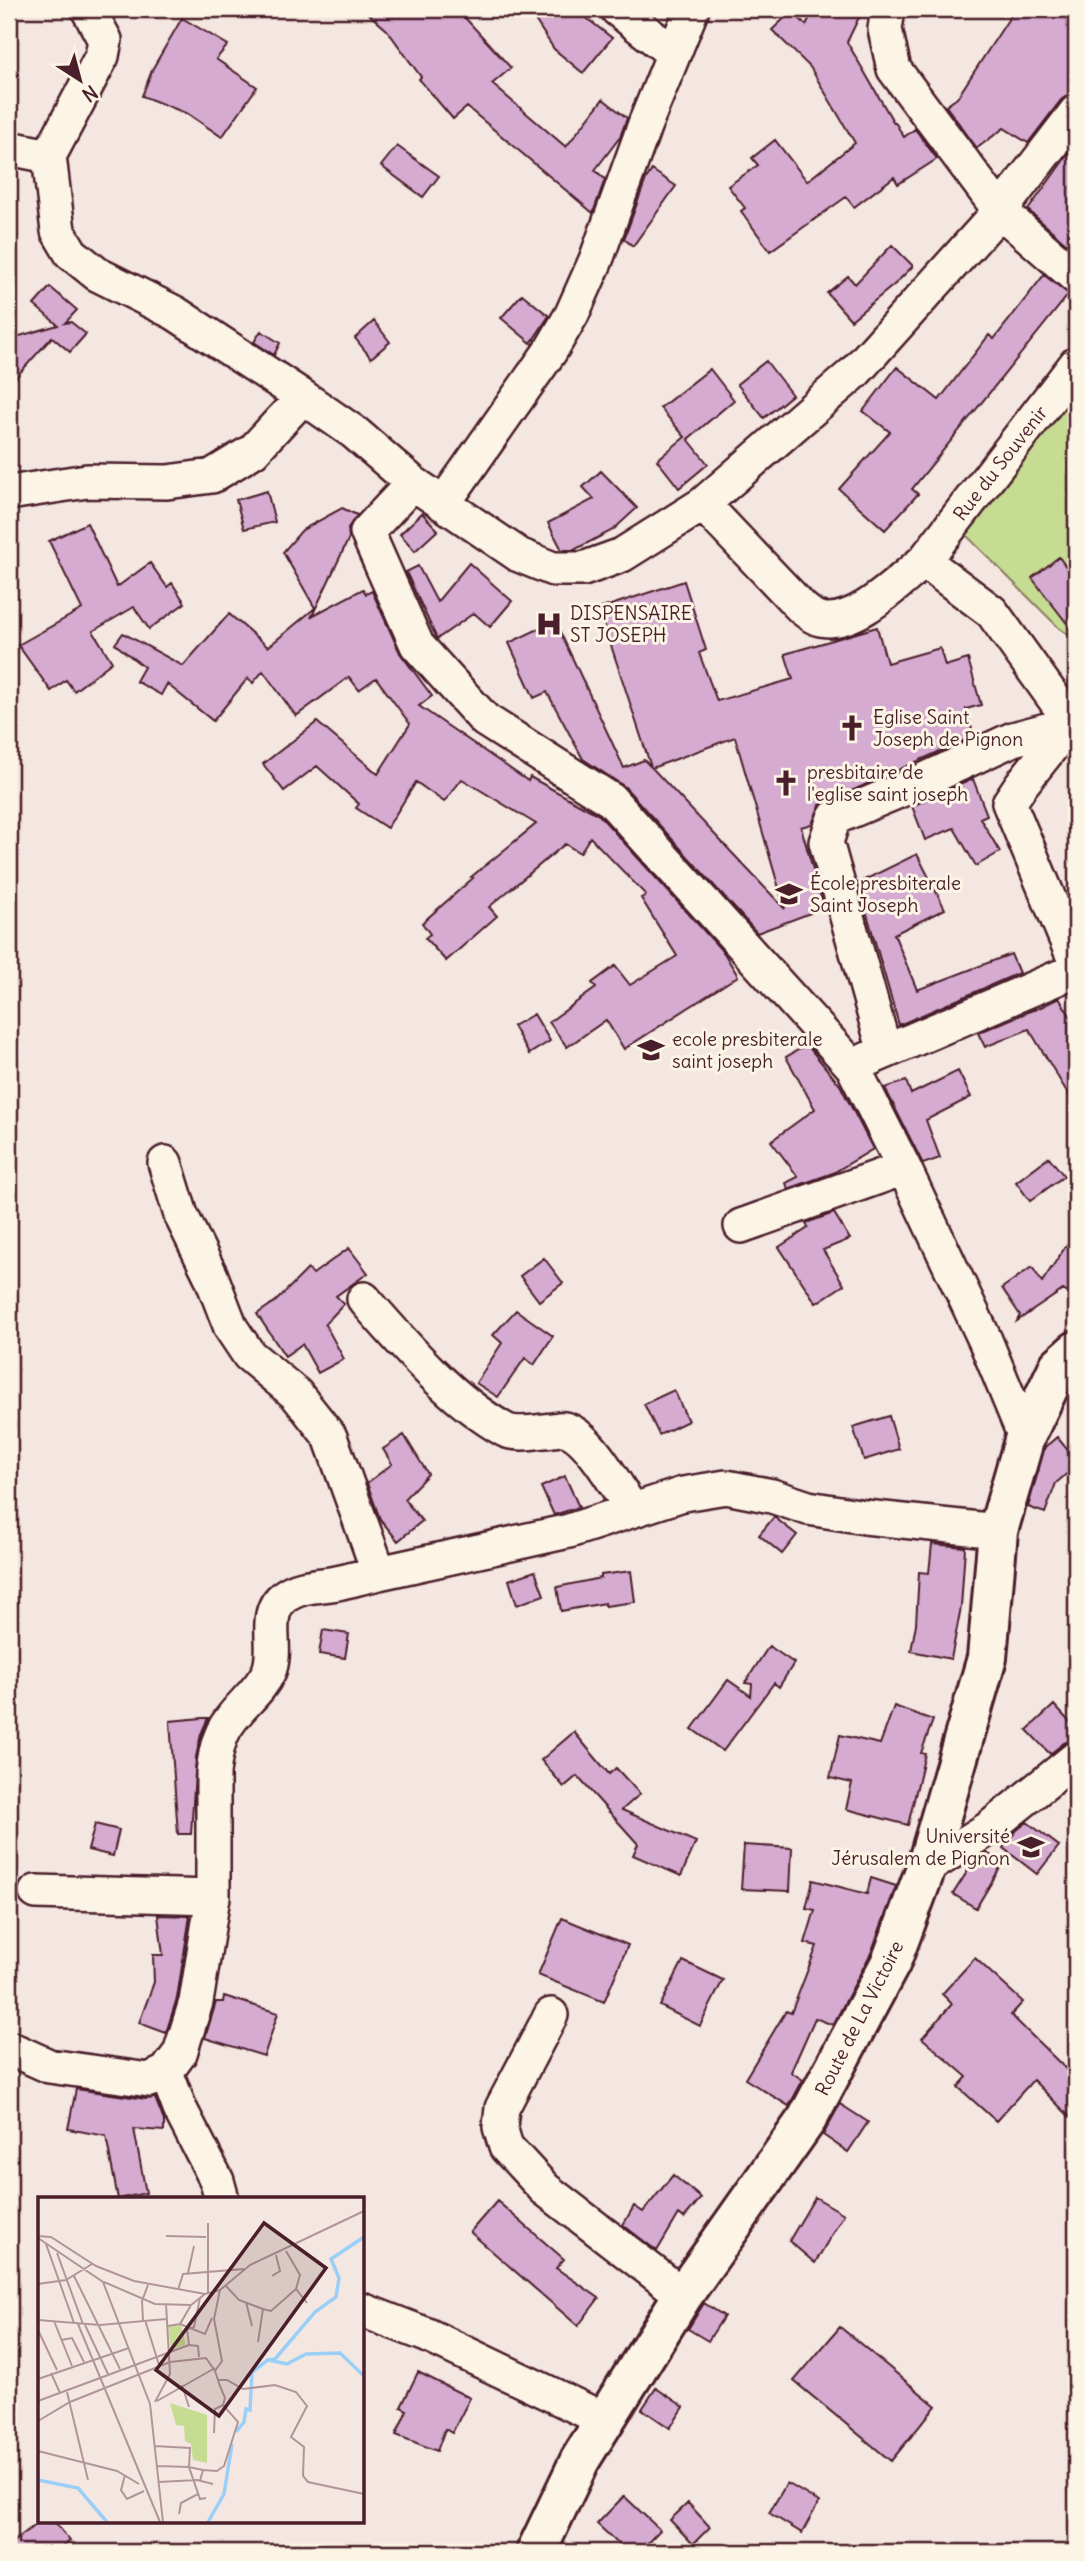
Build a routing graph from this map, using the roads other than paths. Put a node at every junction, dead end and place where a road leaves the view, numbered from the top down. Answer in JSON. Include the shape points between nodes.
{"nodes":[{"id":1,"x":88,"y":9,"type":"edge"},
{"id":2,"x":617,"y":9,"type":"edge"},
{"id":3,"x":692,"y":9,"type":"edge"},
{"id":4,"x":888,"y":9,"type":"edge"},
{"id":5,"x":673,"y":53,"type":"junction"},
{"id":6,"x":1076,"y":112,"type":"edge"},
{"id":7,"x":9,"y":148,"type":"edge"},
{"id":8,"x":50,"y":156,"type":"junction"},
{"id":9,"x":1000,"y":211,"type":"junction"},
{"id":10,"x":1076,"y":277,"type":"edge"},
{"id":11,"x":1076,"y":364,"type":"edge"},
{"id":12,"x":303,"y":397,"type":"junction"},
{"id":13,"x":413,"y":483,"type":"junction"},
{"id":14,"x":9,"y":494,"type":"edge"},
{"id":15,"x":443,"y":504,"type":"junction"},
{"id":16,"x":703,"y":504,"type":"junction"},
{"id":17,"x":924,"y":562,"type":"junction"},
{"id":18,"x":1074,"y":722,"type":"edge"},
{"id":19,"x":1076,"y":963,"type":"edge"},
{"id":20,"x":1076,"y":970,"type":"edge"},
{"id":21,"x":885,"y":1052,"type":"junction"},
{"id":22,"x":853,"y":1067,"type":"junction"},
{"id":23,"x":165,"y":1163,"type":"dead end"},
{"id":24,"x":904,"y":1168,"type":"junction"},
{"id":25,"x":741,"y":1226,"type":"dead end"},
{"id":26,"x":364,"y":1299,"type":"dead end"},
{"id":27,"x":1076,"y":1351,"type":"edge"},
{"id":28,"x":1026,"y":1437,"type":"junction"},
{"id":29,"x":632,"y":1510,"type":"junction"},
{"id":30,"x":998,"y":1531,"type":"junction"},
{"id":31,"x":379,"y":1573,"type":"junction"},
{"id":32,"x":1076,"y":1758,"type":"edge"},
{"id":33,"x":926,"y":1868,"type":"junction"},
{"id":34,"x":36,"y":1892,"type":"dead end"},
{"id":35,"x":214,"y":1897,"type":"junction"},
{"id":36,"x":551,"y":2015,"type":"dead end"},
{"id":37,"x":9,"y":2048,"type":"edge"},
{"id":38,"x":166,"y":2072,"type":"junction"},
{"id":39,"x":221,"y":2197,"type":"edge"},
{"id":40,"x":683,"y":2295,"type":"junction"},
{"id":41,"x":364,"y":2311,"type":"edge"},
{"id":42,"x":605,"y":2420,"type":"junction"},
{"id":43,"x":536,"y":2552,"type":"edge"}],
"edges":[{"from":1,"to":8,"type":"street","via":[[106,40],[102,57]]},
{"from":2,"to":5,"type":"street"},
{"from":3,"to":5,"type":"street"},
{"from":4,"to":9,"type":"street","via":[[885,29],[894,69]]},
{"from":5,"to":15,"type":"street","via":[[572,314]]},
{"from":6,"to":9,"type":"street"},
{"from":7,"to":8,"type":"street"},
{"from":8,"to":12,"type":"street","via":[[58,231],[71,253],[97,274],[175,313]]},
{"from":9,"to":10,"type":"street"},
{"from":9,"to":16,"type":"street","via":[[855,372]]},
{"from":11,"to":17,"type":"street","name":"Rue du Souvenir"},
{"from":12,"to":13,"type":"street","via":[[355,433]]},
{"from":12,"to":14,"type":"street","via":[[253,451],[212,475],[167,482],[87,481]]},
{"from":13,"to":15,"type":"street"},
{"from":13,"to":22,"type":"street","via":[[367,532],[417,645],[485,720],[611,800]]},
{"from":15,"to":16,"type":"street","via":[[519,555],[553,569],[583,569],[622,555]]},
{"from":16,"to":17,"type":"street","name":"Rue du Souvenir","via":[[802,608],[819,619],[839,620],[860,612]]},
{"from":17,"to":18,"type":"street","via":[[992,612]]},
{"from":18,"to":19,"type":"street","via":[[1009,803]]},
{"from":18,"to":21,"type":"street","via":[[1013,739],[834,818],[826,842]]},
{"from":20,"to":21,"type":"street"},
{"from":21,"to":22,"type":"street"},
{"from":22,"to":24,"type":"street"},
{"from":23,"to":31,"type":"street","via":[[181,1215],[231,1328],[249,1355],[296,1394],[330,1437]]},
{"from":24,"to":25,"type":"street"},
{"from":24,"to":28,"type":"street"},
{"from":26,"to":29,"type":"street","via":[[397,1337],[489,1421],[510,1433],[564,1429],[579,1437]]},
{"from":27,"to":28,"type":"street","name":"Route de La Victoire","via":[[1059,1366]]},
{"from":28,"to":30,"type":"street","name":"Route de La Victoire"},
{"from":29,"to":30,"type":"street","via":[[726,1487],[808,1508]]},
{"from":29,"to":31,"type":"street","via":[[569,1531]]},
{"from":30,"to":33,"type":"street","name":"Route de La Victoire","via":[[987,1658]]},
{"from":31,"to":35,"type":"street","via":[[299,1589],[278,1602],[272,1616],[269,1670],[228,1723],[215,1754]]},
{"from":32,"to":33,"type":"street","via":[[988,1829]]},
{"from":33,"to":40,"type":"street","name":"Route de La Victoire","via":[[891,1962],[807,2119]]},
{"from":34,"to":35,"type":"street"},
{"from":35,"to":38,"type":"street","via":[[196,2002],[180,2053]]},
{"from":36,"to":40,"type":"street","via":[[502,2108],[500,2127],[506,2147],[545,2189]]},
{"from":37,"to":38,"type":"street","via":[[49,2066],[149,2080]]},
{"from":38,"to":39,"type":"street"},
{"from":40,"to":42,"type":"street","name":"Route de La Victoire"},
{"from":41,"to":42,"type":"street","via":[[427,2335]]},
{"from":42,"to":43,"type":"street","name":"Route de La Victoire","via":[[580,2460]]}]}
